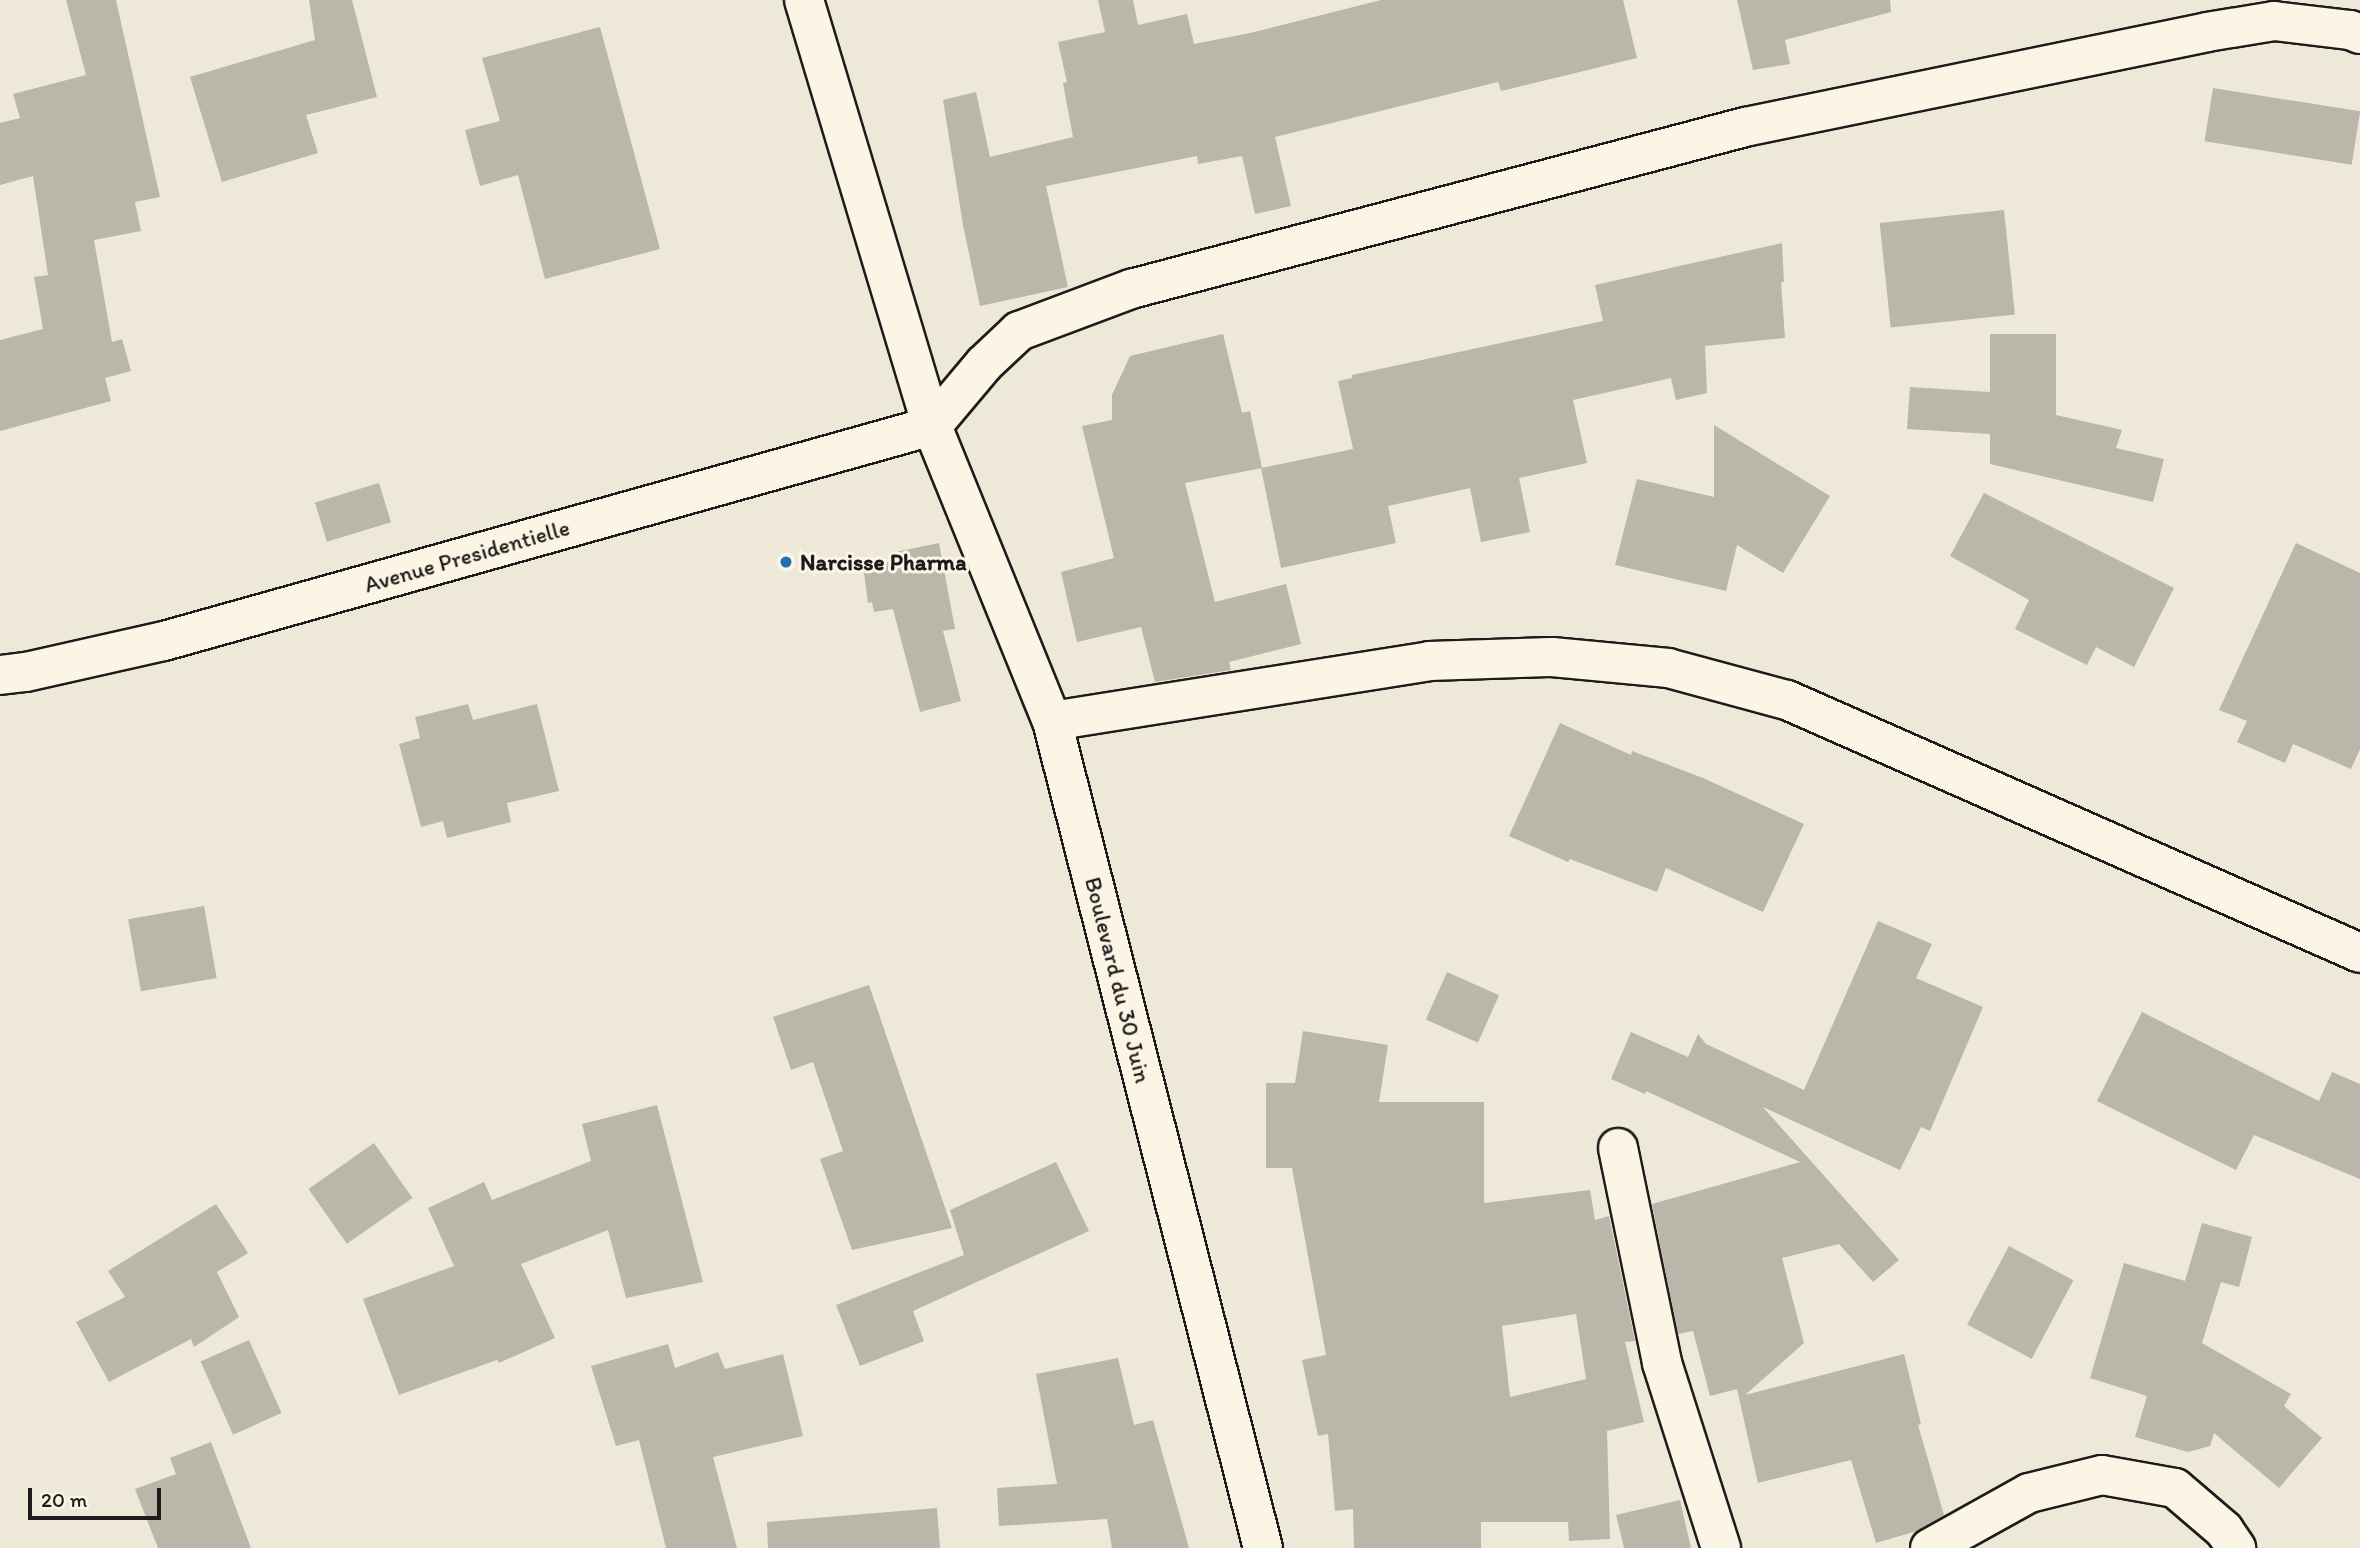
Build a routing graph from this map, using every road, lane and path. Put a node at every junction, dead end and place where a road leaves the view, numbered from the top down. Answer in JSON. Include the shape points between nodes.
{"nodes":[{"id":1,"x":804,"y":0,"type":"edge"},
{"id":2,"x":2360,"y":34,"type":"edge"},
{"id":3,"x":932,"y":426,"type":"junction"},
{"id":4,"x":0,"y":675,"type":"edge"},
{"id":5,"x":1052,"y":721,"type":"junction"},
{"id":6,"x":2360,"y":953,"type":"edge"},
{"id":7,"x":1618,"y":1148,"type":"dead end"},
{"id":8,"x":1263,"y":1548,"type":"edge"},
{"id":9,"x":1721,"y":1548,"type":"edge"},
{"id":10,"x":1930,"y":1548,"type":"edge"},
{"id":11,"x":2236,"y":1548,"type":"edge"}],
"edges":[{"from":1,"to":3,"type":"street","name":"Boulevard du 30 Juin"},
{"from":2,"to":3,"type":"street","via":[[2274,22],[1745,127],[1131,289],[1019,331],[984,364]]},
{"from":3,"to":4,"type":"street","name":"Avenue Presidentielle","via":[[164,640]]},
{"from":3,"to":5,"type":"street","name":"Boulevard du 30 Juin"},
{"from":5,"to":6,"type":"street","via":[[1429,661],[1552,657],[1668,668],[1787,700]]},
{"from":5,"to":8,"type":"street","name":"Boulevard du 30 Juin"},
{"from":7,"to":9,"type":"street","via":[[1662,1363]]},
{"from":10,"to":11,"type":"street","via":[[2029,1493],[2102,1475],[2175,1488],[2224,1530]]}]}
